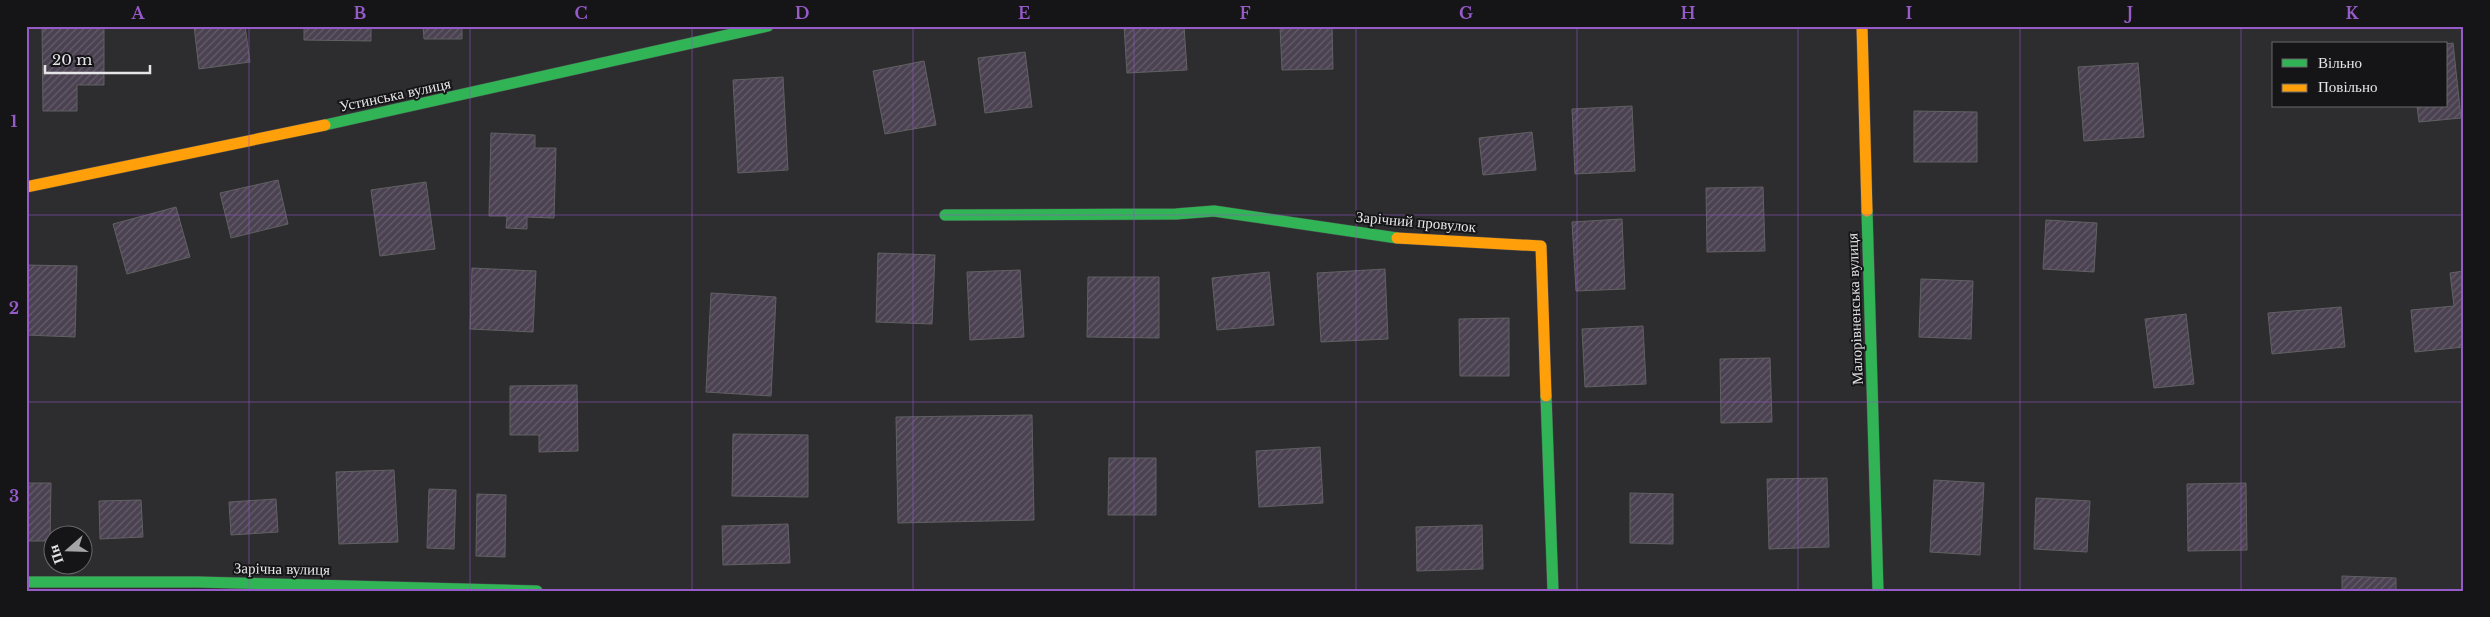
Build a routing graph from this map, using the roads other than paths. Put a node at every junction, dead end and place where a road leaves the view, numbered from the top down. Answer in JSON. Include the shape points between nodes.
{"nodes":[{"id":1,"x":768,"y":26,"type":"edge"},
{"id":2,"x":1862,"y":26,"type":"edge"},
{"id":3,"x":26,"y":187,"type":"edge"},
{"id":4,"x":944,"y":216,"type":"dead end"},
{"id":5,"x":26,"y":582,"type":"edge"},
{"id":6,"x":537,"y":591,"type":"edge"},
{"id":7,"x":1552,"y":591,"type":"edge"},
{"id":8,"x":1878,"y":591,"type":"edge"}],
"edges":[{"from":1,"to":3,"type":"street","name":"Устинська вулиця","via":[[378,114]]},
{"from":2,"to":8,"type":"street","name":"Малорівненська вулиця"},
{"from":4,"to":7,"type":"street","name":"Зарічний провулок","via":[[1214,211],[1397,238],[1541,246]]},
{"from":5,"to":6,"type":"street","name":"Зарічна вулиця","via":[[197,582]]}]}
